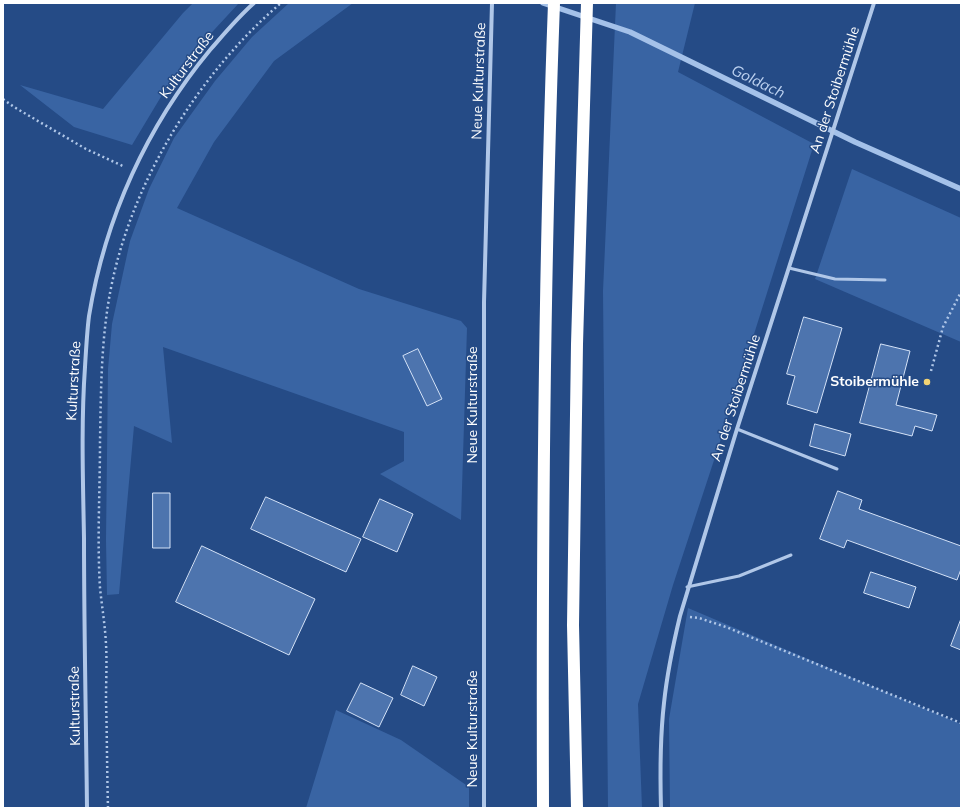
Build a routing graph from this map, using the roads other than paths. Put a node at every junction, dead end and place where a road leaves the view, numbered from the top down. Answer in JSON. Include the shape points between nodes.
{"nodes":[{"id":1,"x":254,"y":3,"type":"edge"},
{"id":2,"x":492,"y":3,"type":"edge"},
{"id":3,"x":554,"y":3,"type":"edge"},
{"id":4,"x":587,"y":3,"type":"edge"},
{"id":5,"x":874,"y":3,"type":"edge"},
{"id":6,"x":789,"y":268,"type":"junction"},
{"id":7,"x":885,"y":280,"type":"dead end"},
{"id":8,"x":737,"y":429,"type":"junction"},
{"id":9,"x":837,"y":470,"type":"dead end"},
{"id":10,"x":791,"y":555,"type":"dead end"},
{"id":11,"x":687,"y":587,"type":"junction"},
{"id":12,"x":87,"y":808,"type":"edge"},
{"id":13,"x":484,"y":808,"type":"edge"},
{"id":14,"x":543,"y":808,"type":"edge"},
{"id":15,"x":577,"y":808,"type":"edge"},
{"id":16,"x":661,"y":808,"type":"edge"}],
"edges":[{"from":1,"to":12,"type":"street","name":"Kulturstraße","via":[[192,72],[163,115],[133,171],[117,209],[98,273],[89,317],[84,394]]},
{"from":2,"to":13,"type":"street","name":"Neue Kulturstraße","via":[[484,302]]},
{"from":3,"to":14,"type":"highway","via":[[544,346]]},
{"from":4,"to":15,"type":"highway","via":[[577,344],[573,625]]},
{"from":5,"to":6,"type":"street","name":"An der Stoibermühle"},
{"from":6,"to":7,"type":"lane","via":[[835,279]]},
{"from":6,"to":8,"type":"street","name":"An der Stoibermühle"},
{"from":8,"to":9,"type":"lane"},
{"from":8,"to":11,"type":"street","name":"An der Stoibermühle"},
{"from":10,"to":11,"type":"lane","via":[[739,576]]},
{"from":11,"to":16,"type":"street","name":"An der Stoibermühle","via":[[673,646],[664,705],[660,772]]}]}
